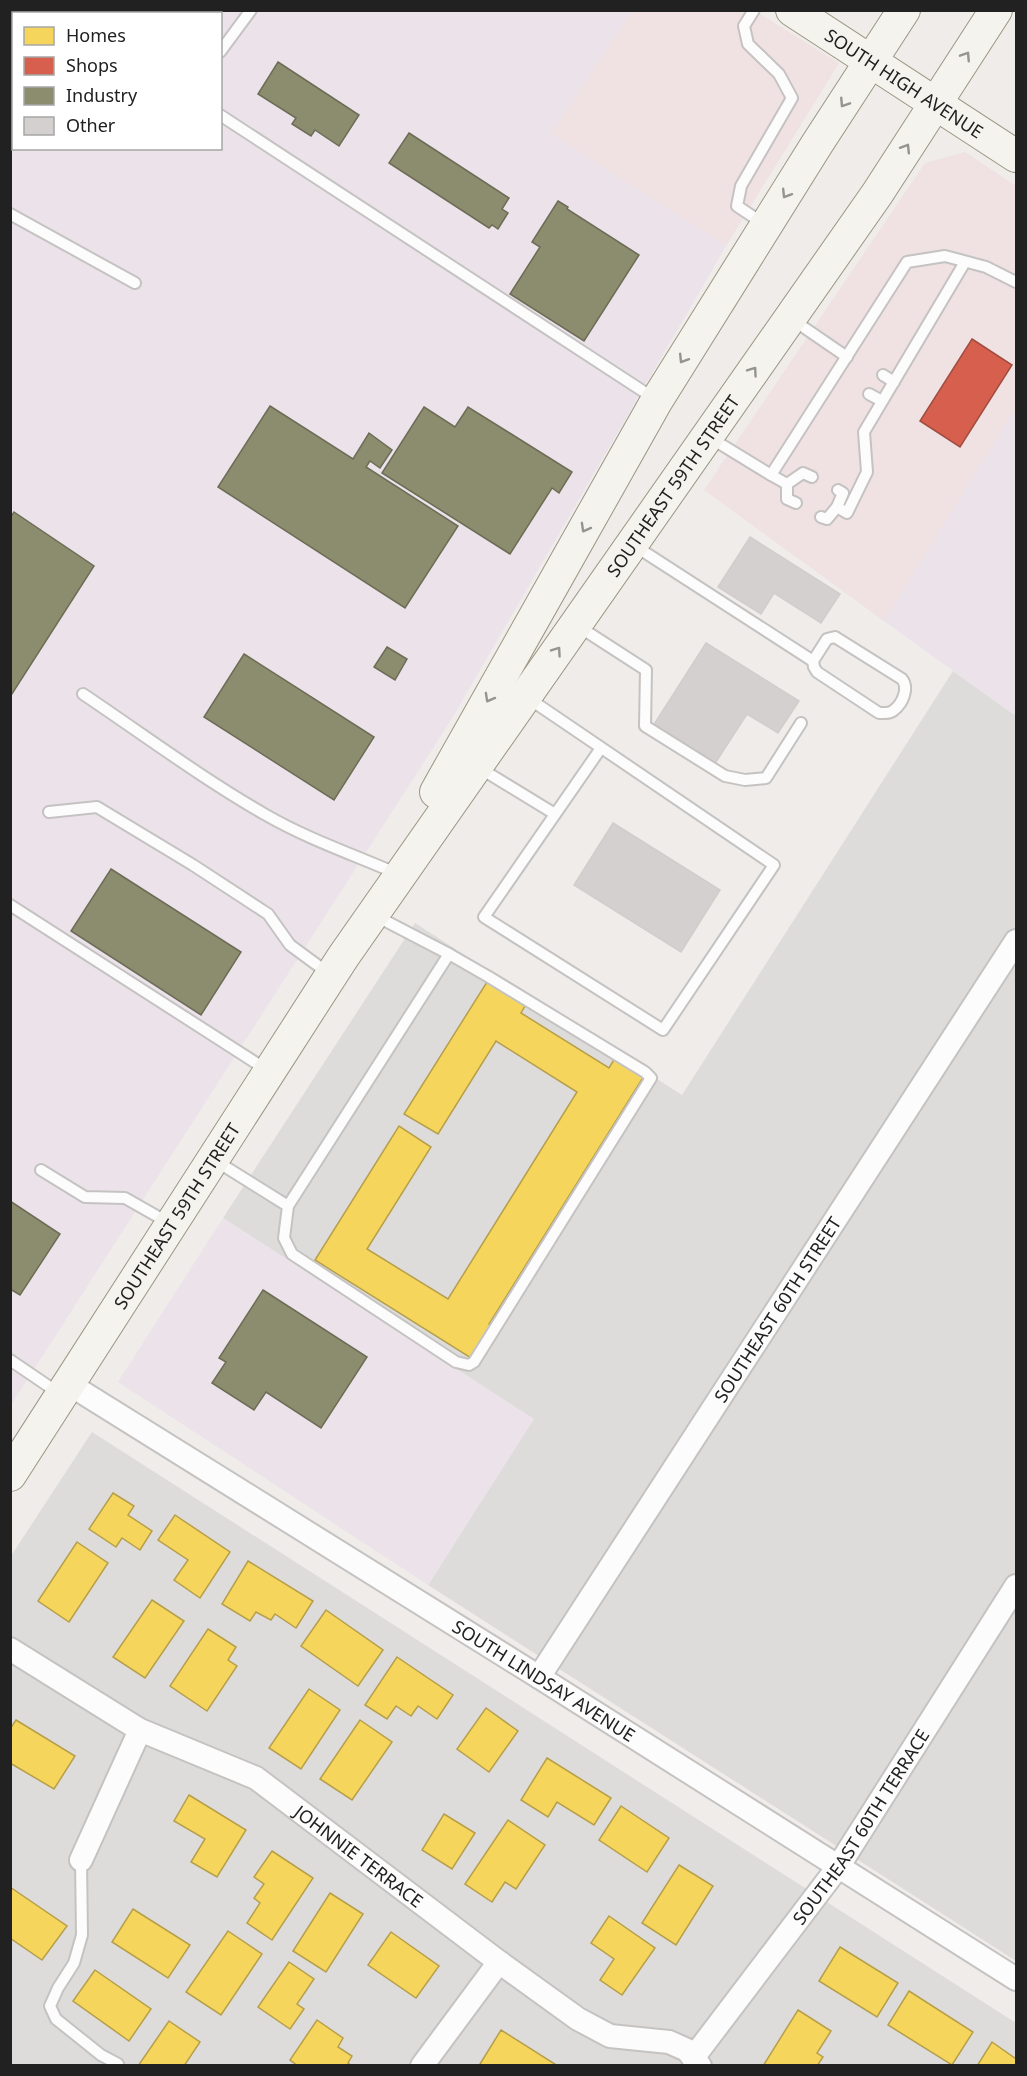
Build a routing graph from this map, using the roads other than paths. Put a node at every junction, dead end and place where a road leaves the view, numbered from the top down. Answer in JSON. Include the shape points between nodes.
{"nodes":[{"id":1,"x":251,"y":10,"type":"edge"},
{"id":2,"x":754,"y":10,"type":"edge"},
{"id":3,"x":792,"y":10,"type":"edge"},
{"id":4,"x":904,"y":10,"type":"edge"},
{"id":5,"x":996,"y":10,"type":"edge"},
{"id":6,"x":222,"y":49,"type":"edge"},
{"id":7,"x":870,"y":61,"type":"junction"},
{"id":8,"x":936,"y":102,"type":"junction"},
{"id":9,"x":222,"y":116,"type":"edge"},
{"id":10,"x":1017,"y":156,"type":"edge"},
{"id":11,"x":10,"y":214,"type":"edge"},
{"id":12,"x":766,"y":226,"type":"junction"},
{"id":13,"x":965,"y":262,"type":"junction"},
{"id":14,"x":1017,"y":282,"type":"edge"},
{"id":15,"x":135,"y":284,"type":"dead end"},
{"id":16,"x":924,"y":308,"type":"dead end"},
{"id":17,"x":934,"y":314,"type":"junction"},
{"id":18,"x":790,"y":319,"type":"junction"},
{"id":19,"x":912,"y":327,"type":"dead end"},
{"id":20,"x":922,"y":333,"type":"junction"},
{"id":21,"x":898,"y":349,"type":"dead end"},
{"id":22,"x":909,"y":356,"type":"junction"},
{"id":23,"x":851,"y":357,"type":"junction"},
{"id":24,"x":883,"y":375,"type":"dead end"},
{"id":25,"x":894,"y":382,"type":"junction"},
{"id":26,"x":869,"y":394,"type":"dead end"},
{"id":27,"x":657,"y":400,"type":"junction"},
{"id":28,"x":882,"y":401,"type":"junction"},
{"id":29,"x":708,"y":436,"type":"junction"},
{"id":30,"x":771,"y":475,"type":"junction"},
{"id":31,"x":812,"y":477,"type":"dead end"},
{"id":32,"x":787,"y":484,"type":"junction"},
{"id":33,"x":838,"y":490,"type":"dead end"},
{"id":34,"x":796,"y":503,"type":"dead end"},
{"id":35,"x":837,"y":507,"type":"junction"},
{"id":36,"x":821,"y":517,"type":"dead end"},
{"id":37,"x":632,"y":544,"type":"junction"},
{"id":38,"x":576,"y":624,"type":"junction"},
{"id":39,"x":813,"y":661,"type":"junction"},
{"id":40,"x":83,"y":694,"type":"dead end"},
{"id":41,"x":525,"y":697,"type":"junction"},
{"id":42,"x":801,"y":723,"type":"dead end"},
{"id":43,"x":601,"y":748,"type":"junction"},
{"id":44,"x":476,"y":766,"type":"junction"},
{"id":45,"x":48,"y":813,"type":"dead end"},
{"id":46,"x":555,"y":814,"type":"junction"},
{"id":47,"x":392,"y":871,"type":"junction"},
{"id":48,"x":10,"y":905,"type":"edge"},
{"id":49,"x":372,"y":915,"type":"junction"},
{"id":50,"x":1017,"y":941,"type":"edge"},
{"id":51,"x":449,"y":954,"type":"junction"},
{"id":52,"x":337,"y":966,"type":"junction"},
{"id":53,"x":270,"y":1072,"type":"junction"},
{"id":54,"x":213,"y":1160,"type":"junction"},
{"id":55,"x":41,"y":1170,"type":"dead end"},
{"id":56,"x":288,"y":1206,"type":"junction"},
{"id":57,"x":171,"y":1224,"type":"junction"},
{"id":58,"x":10,"y":1360,"type":"edge"},
{"id":59,"x":66,"y":1389,"type":"junction"},
{"id":60,"x":10,"y":1476,"type":"edge"},
{"id":61,"x":1017,"y":1586,"type":"edge"},
{"id":62,"x":10,"y":1649,"type":"edge"},
{"id":63,"x":539,"y":1677,"type":"junction"},
{"id":64,"x":140,"y":1730,"type":"junction"},
{"id":65,"x":81,"y":1860,"type":"joint"},
{"id":66,"x":838,"y":1867,"type":"junction"},
{"id":67,"x":499,"y":1962,"type":"junction"},
{"id":68,"x":1017,"y":1979,"type":"edge"},
{"id":69,"x":697,"y":2062,"type":"edge"},
{"id":70,"x":118,"y":2064,"type":"dead end"},
{"id":71,"x":422,"y":2066,"type":"edge"}],
"edges":[{"from":1,"to":6,"type":"lane"},
{"from":2,"to":12,"type":"lane","via":[[744,26],[748,44],[779,74],[792,98],[741,186],[736,206]]},
{"from":3,"to":7,"type":"main road","name":"SOUTH HIGH AVENUE"},
{"from":4,"to":7,"type":"main road","name":"SOUTHEAST 59TH STREET"},
{"from":8,"to":5,"type":"main road","name":"SOUTHEAST 59TH STREET","one_way":true},
{"from":7,"to":8,"type":"main road","name":"SOUTH HIGH AVENUE"},
{"from":7,"to":12,"type":"main road","name":"SOUTHEAST 59TH STREET","one_way":true},
{"from":8,"to":10,"type":"main road","name":"SOUTH HIGH AVENUE"},
{"from":18,"to":8,"type":"main road","name":"SOUTHEAST 59TH STREET","one_way":true},
{"from":9,"to":27,"type":"lane"},
{"from":11,"to":15,"type":"lane"},
{"from":12,"to":27,"type":"main road","name":"SOUTHEAST 59TH STREET","one_way":true},
{"from":13,"to":14,"type":"lane"},
{"from":13,"to":17,"type":"lane"},
{"from":13,"to":23,"type":"lane","via":[[945,256],[907,262],[896,290]]},
{"from":16,"to":17,"type":"lane"},
{"from":17,"to":20,"type":"lane"},
{"from":18,"to":23,"type":"lane"},
{"from":29,"to":18,"type":"main road","name":"SOUTHEAST 59TH STREET","one_way":true},
{"from":19,"to":20,"type":"lane"},
{"from":20,"to":22,"type":"lane"},
{"from":21,"to":22,"type":"lane"},
{"from":22,"to":25,"type":"lane"},
{"from":23,"to":30,"type":"lane"},
{"from":24,"to":25,"type":"lane"},
{"from":25,"to":28,"type":"lane"},
{"from":26,"to":28,"type":"lane"},
{"from":27,"to":47,"type":"main road","name":"SOUTHEAST 59TH STREET","one_way":true},
{"from":28,"to":35,"type":"lane","via":[[864,432],[867,472],[846,513]]},
{"from":29,"to":30,"type":"lane"},
{"from":29,"to":37,"type":"main road","name":"SOUTHEAST 59TH STREET"},
{"from":30,"to":32,"type":"lane"},
{"from":31,"to":32,"type":"lane","via":[[803,472]]},
{"from":32,"to":34,"type":"lane","via":[[787,499]]},
{"from":33,"to":35,"type":"lane","via":[[843,493]]},
{"from":35,"to":36,"type":"lane","via":[[827,519]]},
{"from":37,"to":38,"type":"main road","name":"SOUTHEAST 59TH STREET"},
{"from":37,"to":39,"type":"lane"},
{"from":41,"to":38,"type":"main road","name":"SOUTHEAST 59TH STREET","one_way":true},
{"from":38,"to":42,"type":"lane","via":[[646,670],[645,726],[725,776],[766,778]]},
{"from":39,"to":39,"type":"lane","via":[[818,672],[879,713],[894,711],[906,692],[902,679],[835,637],[827,639]]},
{"from":40,"to":47,"type":"lane","via":[[268,816]]},
{"from":41,"to":43,"type":"lane"},
{"from":41,"to":44,"type":"main road","name":"SOUTHEAST 59TH STREET"},
{"from":43,"to":46,"type":"lane"},
{"from":43,"to":46,"type":"lane","via":[[774,865],[663,1030],[484,917]]},
{"from":44,"to":46,"type":"lane"},
{"from":44,"to":49,"type":"main road","name":"SOUTHEAST 59TH STREET"},
{"from":45,"to":52,"type":"lane","via":[[97,807],[267,914],[290,945]]},
{"from":47,"to":52,"type":"main road","name":"SOUTHEAST 59TH STREET"},
{"from":48,"to":53,"type":"lane"},
{"from":49,"to":51,"type":"lane"},
{"from":49,"to":52,"type":"main road","name":"SOUTHEAST 59TH STREET"},
{"from":50,"to":63,"type":"street","name":"SOUTHEAST 60TH STREET"},
{"from":51,"to":56,"type":"lane"},
{"from":51,"to":56,"type":"lane","via":[[651,1078],[474,1362],[456,1362],[292,1254],[284,1238]]},
{"from":52,"to":53,"type":"main road","name":"SOUTHEAST 59TH STREET"},
{"from":53,"to":54,"type":"main road","name":"SOUTHEAST 59TH STREET"},
{"from":54,"to":56,"type":"lane"},
{"from":54,"to":57,"type":"main road","name":"SOUTHEAST 59TH STREET"},
{"from":55,"to":57,"type":"lane","via":[[85,1197],[124,1198]]},
{"from":57,"to":59,"type":"main road","name":"SOUTHEAST 59TH STREET"},
{"from":58,"to":59,"type":"lane"},
{"from":59,"to":60,"type":"main road","name":"SOUTHEAST 59TH STREET"},
{"from":59,"to":63,"type":"street","name":"SOUTH LINDSAY AVENUE"},
{"from":61,"to":66,"type":"street","name":"SOUTHEAST 60TH TERRACE"},
{"from":62,"to":64,"type":"street","name":"JOHNNIE TERRACE"},
{"from":63,"to":66,"type":"street","name":"SOUTH LINDSAY AVENUE"},
{"from":64,"to":65,"type":"street"},
{"from":64,"to":67,"type":"street","name":"JOHNNIE TERRACE","via":[[256,1778]]},
{"from":65,"to":70,"type":"lane","via":[[82,1935],[74,1963],[50,2006],[56,2019]]},
{"from":66,"to":68,"type":"street","name":"SOUTH LINDSAY AVENUE"},
{"from":66,"to":69,"type":"street","name":"SOUTHEAST 60TH TERRACE"},
{"from":67,"to":69,"type":"street","name":"JOHNNIE TERRACE","via":[[578,2019],[610,2036],[669,2042],[687,2050]]},
{"from":67,"to":71,"type":"street"}]}
